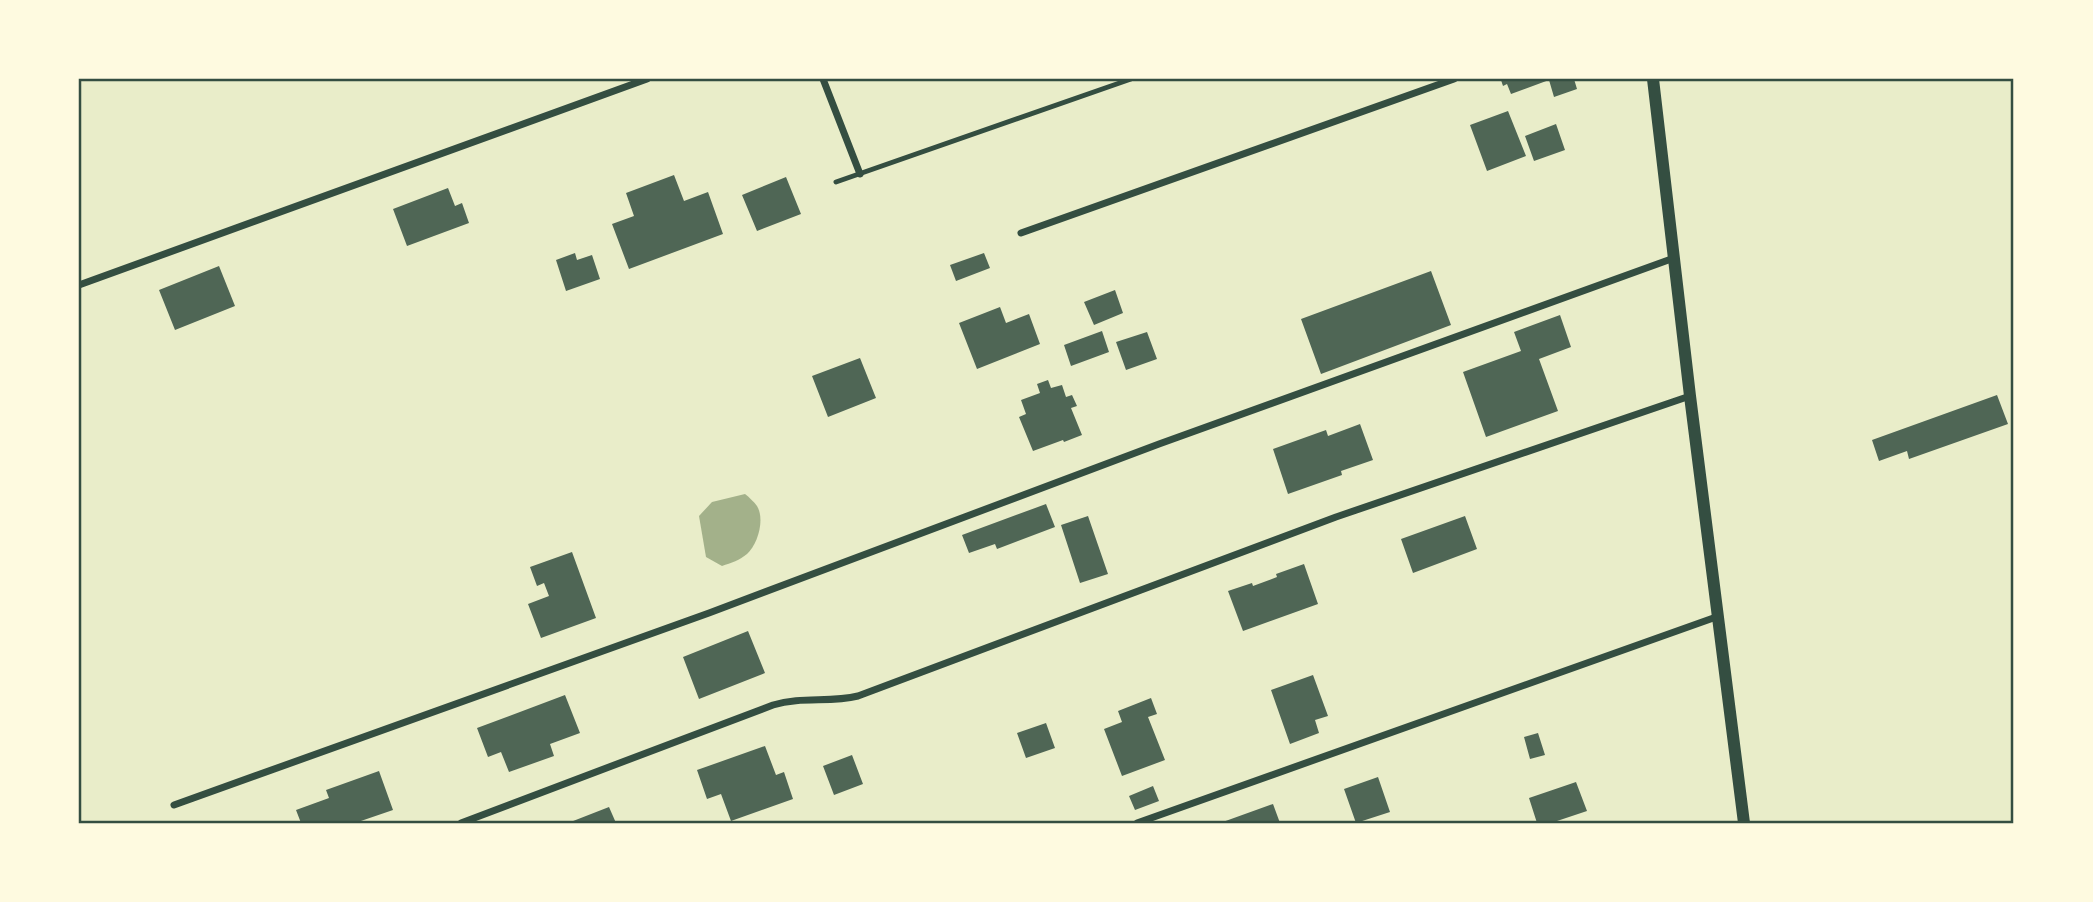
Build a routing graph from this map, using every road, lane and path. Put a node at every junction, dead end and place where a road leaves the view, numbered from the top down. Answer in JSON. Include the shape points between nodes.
{"nodes":[{"id":1,"x":647,"y":79,"type":"edge"},
{"id":2,"x":823,"y":79,"type":"edge"},
{"id":3,"x":1131,"y":79,"type":"edge"},
{"id":4,"x":1454,"y":79,"type":"edge"},
{"id":5,"x":1653,"y":79,"type":"edge"},
{"id":6,"x":860,"y":174,"type":"junction"},
{"id":7,"x":836,"y":182,"type":"dead end"},
{"id":8,"x":1021,"y":233,"type":"dead end"},
{"id":9,"x":1674,"y":258,"type":"junction"},
{"id":10,"x":79,"y":285,"type":"edge"},
{"id":11,"x":1690,"y":396,"type":"junction"},
{"id":12,"x":1719,"y":616,"type":"junction"},
{"id":13,"x":174,"y":805,"type":"dead end"},
{"id":14,"x":461,"y":823,"type":"edge"},
{"id":15,"x":1137,"y":823,"type":"edge"},
{"id":16,"x":1744,"y":823,"type":"edge"}],
"edges":[{"from":1,"to":10,"type":"street"},
{"from":2,"to":6,"type":"street"},
{"from":3,"to":6,"type":"lane"},
{"from":4,"to":8,"type":"street"},
{"from":5,"to":9,"type":"street"},
{"from":6,"to":7,"type":"lane"},
{"from":9,"to":11,"type":"street"},
{"from":9,"to":13,"type":"street"},
{"from":11,"to":12,"type":"street"},
{"from":11,"to":14,"type":"street","via":[[1336,517],[858,696],[791,699]]},
{"from":12,"to":15,"type":"street"},
{"from":12,"to":16,"type":"street"}]}
